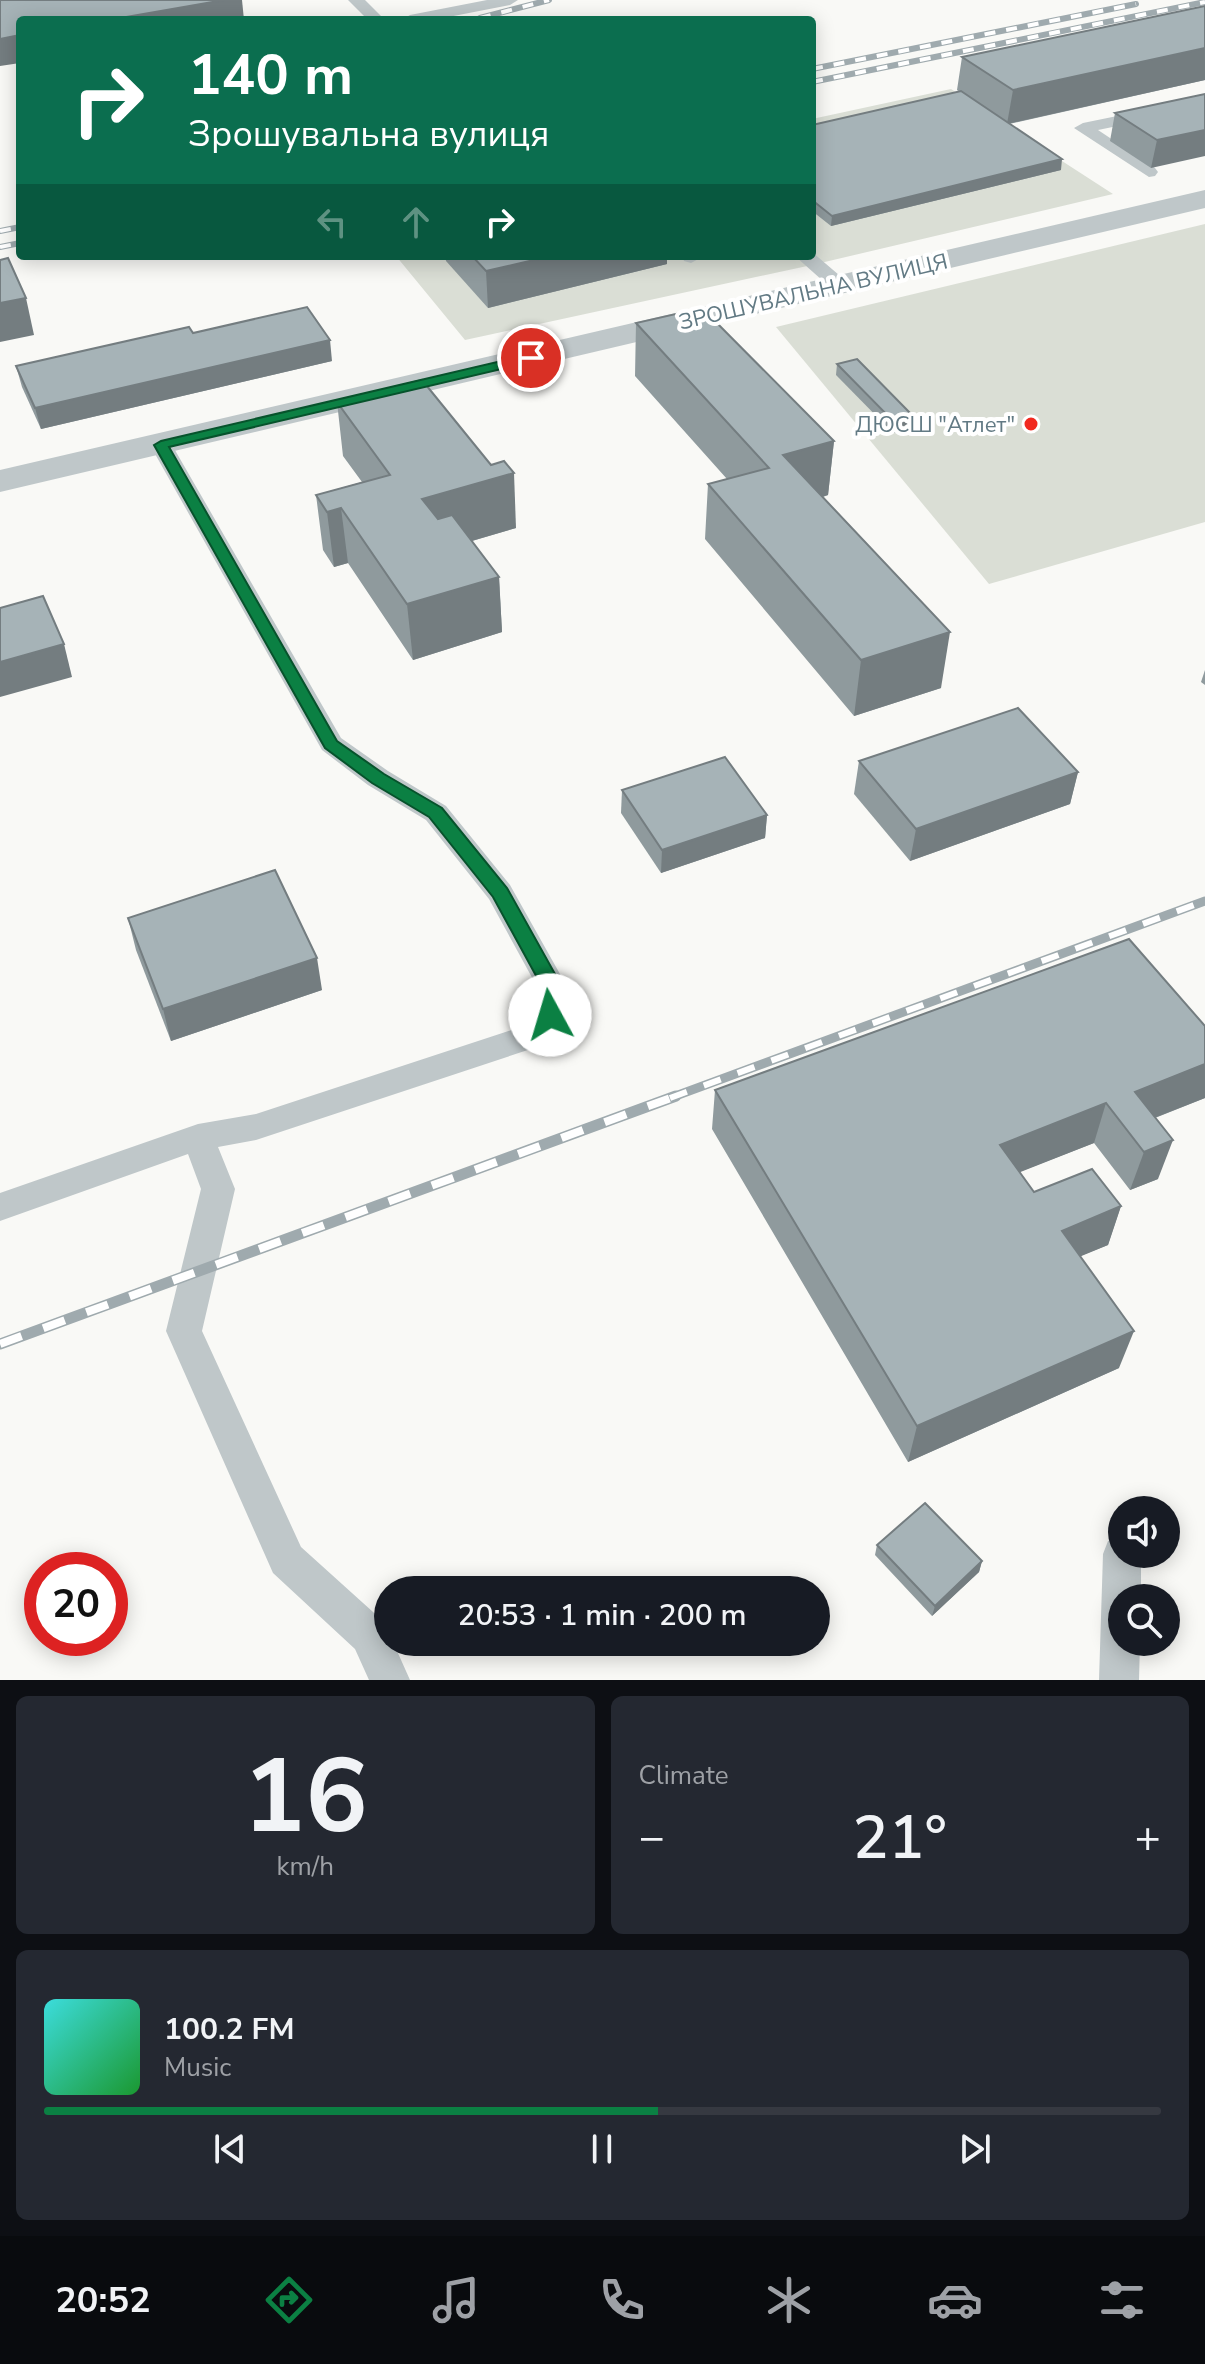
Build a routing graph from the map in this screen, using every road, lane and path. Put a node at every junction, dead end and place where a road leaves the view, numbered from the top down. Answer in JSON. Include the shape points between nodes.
{"nodes":[{"id":1,"x":356,"y":0,"type":"edge"},
{"id":2,"x":510,"y":0,"type":"edge"},
{"id":3,"x":373,"y":16,"type":"edge"},
{"id":4,"x":430,"y":16,"type":"edge"},
{"id":5,"x":1205,"y":103,"type":"edge"},
{"id":6,"x":1149,"y":172,"type":"edge"},
{"id":7,"x":1205,"y":199,"type":"edge"},
{"id":8,"x":810,"y":260,"type":"edge"},
{"id":9,"x":839,"y":285,"type":"junction"},
{"id":10,"x":161,"y":445,"type":"junction"},
{"id":11,"x":0,"y":481,"type":"edge"},
{"id":12,"x":198,"y":1137,"type":"junction"},
{"id":13,"x":0,"y":1207,"type":"edge"},
{"id":14,"x":1122,"y":1568,"type":"edge"},
{"id":15,"x":390,"y":1680,"type":"edge"},
{"id":16,"x":1119,"y":1680,"type":"edge"}],
"edges":[{"from":1,"to":3,"type":"lane"},
{"from":2,"to":4,"type":"lane"},
{"from":5,"to":6,"type":"lane","via":[[1083,128]]},
{"from":7,"to":9,"type":"street","name":"ЗРОШУВАЛЬНА ВУЛИЦЯ"},
{"from":8,"to":9,"type":"lane"},
{"from":9,"to":10,"type":"street","name":"ЗРОШУВАЛЬНА ВУЛИЦЯ"},
{"from":10,"to":11,"type":"street","name":"ЗРОШУВАЛЬНА ВУЛИЦЯ"},
{"from":10,"to":12,"type":"lane","via":[[331,744],[436,813],[500,892],[550,983],[550,1015],[535,1035],[256,1127]]},
{"from":12,"to":13,"type":"lane"},
{"from":12,"to":15,"type":"lane","via":[[218,1189],[184,1331],[287,1560],[369,1635]]},
{"from":14,"to":16,"type":"lane"}]}
